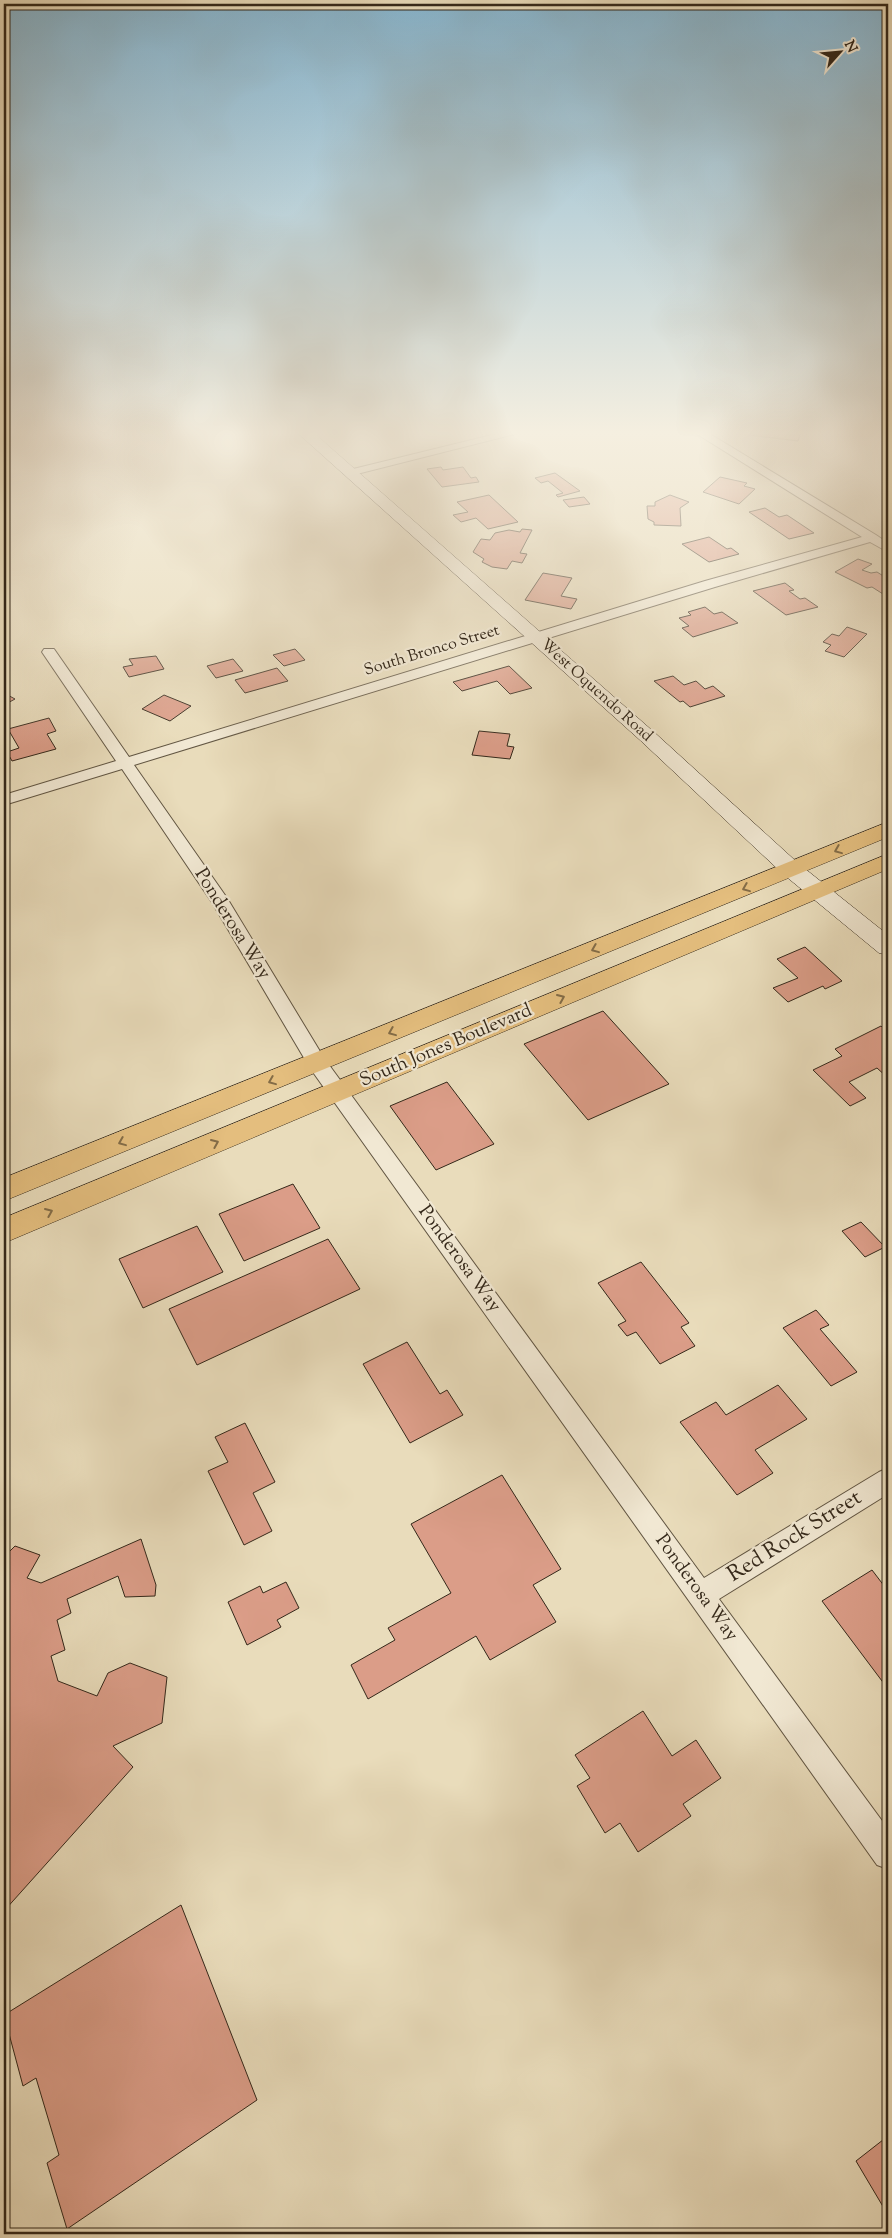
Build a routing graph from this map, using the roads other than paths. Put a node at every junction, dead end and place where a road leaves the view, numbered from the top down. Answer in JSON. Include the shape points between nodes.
{"nodes":[{"id":1,"x":424,"y":538,"type":"edge"},
{"id":2,"x":871,"y":538,"type":"edge"},
{"id":3,"x":872,"y":538,"type":"edge"},
{"id":4,"x":888,"y":548,"type":"edge"},
{"id":5,"x":536,"y":637,"type":"junction"},
{"id":6,"x":49,"y":652,"type":"dead end"},
{"id":7,"x":124,"y":763,"type":"junction"},
{"id":8,"x":4,"y":800,"type":"edge"},
{"id":9,"x":888,"y":830,"type":"edge"},
{"id":10,"x":888,"y":861,"type":"edge"},
{"id":11,"x":791,"y":869,"type":"junction"},
{"id":12,"x":818,"y":891,"type":"junction"},
{"id":13,"x":888,"y":947,"type":"edge"},
{"id":14,"x":317,"y":1062,"type":"junction"},
{"id":15,"x":338,"y":1091,"type":"junction"},
{"id":16,"x":4,"y":1190,"type":"edge"},
{"id":17,"x":4,"y":1231,"type":"edge"},
{"id":18,"x":888,"y":1480,"type":"edge"},
{"id":19,"x":701,"y":1595,"type":"junction"},
{"id":20,"x":888,"y":1854,"type":"edge"}],
"edges":[{"from":1,"to":5,"type":"street","name":"West Oquendo Road"},
{"from":2,"to":5,"type":"street","name":"South Bronco Street"},
{"from":3,"to":4,"type":"street"},
{"from":5,"to":7,"type":"street","name":"South Bronco Street"},
{"from":5,"to":11,"type":"street","name":"West Oquendo Road"},
{"from":6,"to":7,"type":"street","name":"Ponderosa Way"},
{"from":7,"to":8,"type":"street","name":"South Bronco Street"},
{"from":7,"to":14,"type":"street","name":"Ponderosa Way","via":[[221,902]]},
{"from":9,"to":11,"type":"main road","name":"South Jones Boulevard","one_way":true},
{"from":10,"to":12,"type":"main road","name":"South Jones Boulevard"},
{"from":11,"to":12,"type":"street","name":"West Oquendo Road"},
{"from":11,"to":14,"type":"main road","name":"South Jones Boulevard","one_way":true},
{"from":12,"to":13,"type":"street","name":"West Oquendo Road"},
{"from":15,"to":12,"type":"main road","name":"South Jones Boulevard","one_way":true},
{"from":14,"to":15,"type":"street","name":"Ponderosa Way"},
{"from":14,"to":16,"type":"main road","name":"South Jones Boulevard","one_way":true},
{"from":17,"to":15,"type":"main road","name":"South Jones Boulevard","one_way":true},
{"from":15,"to":19,"type":"street","name":"Ponderosa Way"},
{"from":18,"to":19,"type":"street","name":"Red Rock Street"},
{"from":19,"to":20,"type":"street","name":"Ponderosa Way"}]}
